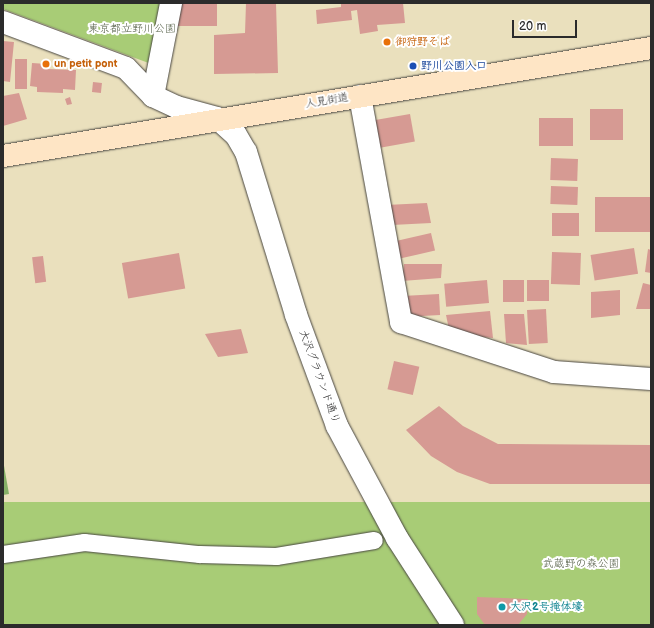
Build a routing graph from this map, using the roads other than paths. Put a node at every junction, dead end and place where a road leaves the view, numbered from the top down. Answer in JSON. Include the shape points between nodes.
{"nodes":[{"id":1,"x":170,"y":3,"type":"edge"},
{"id":2,"x":3,"y":22,"type":"edge"},
{"id":3,"x":651,"y":48,"type":"edge"},
{"id":4,"x":153,"y":96,"type":"junction"},
{"id":5,"x":360,"y":96,"type":"junction"},
{"id":6,"x":217,"y":118,"type":"junction"},
{"id":7,"x":3,"y":156,"type":"edge"},
{"id":8,"x":651,"y":379,"type":"edge"},
{"id":9,"x":374,"y":540,"type":"dead end"},
{"id":10,"x":3,"y":554,"type":"edge"},
{"id":11,"x":453,"y":625,"type":"edge"}],
"edges":[{"from":1,"to":4,"type":"street"},
{"from":2,"to":4,"type":"street","via":[[126,68]]},
{"from":3,"to":5,"type":"main road","name":"人見街道"},
{"from":4,"to":6,"type":"street","via":[[177,107]]},
{"from":5,"to":6,"type":"main road","name":"人見街道"},
{"from":5,"to":8,"type":"street","via":[[401,322],[554,372]]},
{"from":6,"to":7,"type":"main road","name":"人見街道"},
{"from":6,"to":11,"type":"street","name":"大沢グラウンド通り","via":[[236,135],[246,152],[296,315],[337,426],[396,538]]},
{"from":9,"to":10,"type":"street","via":[[276,556],[214,555],[84,542]]}]}
